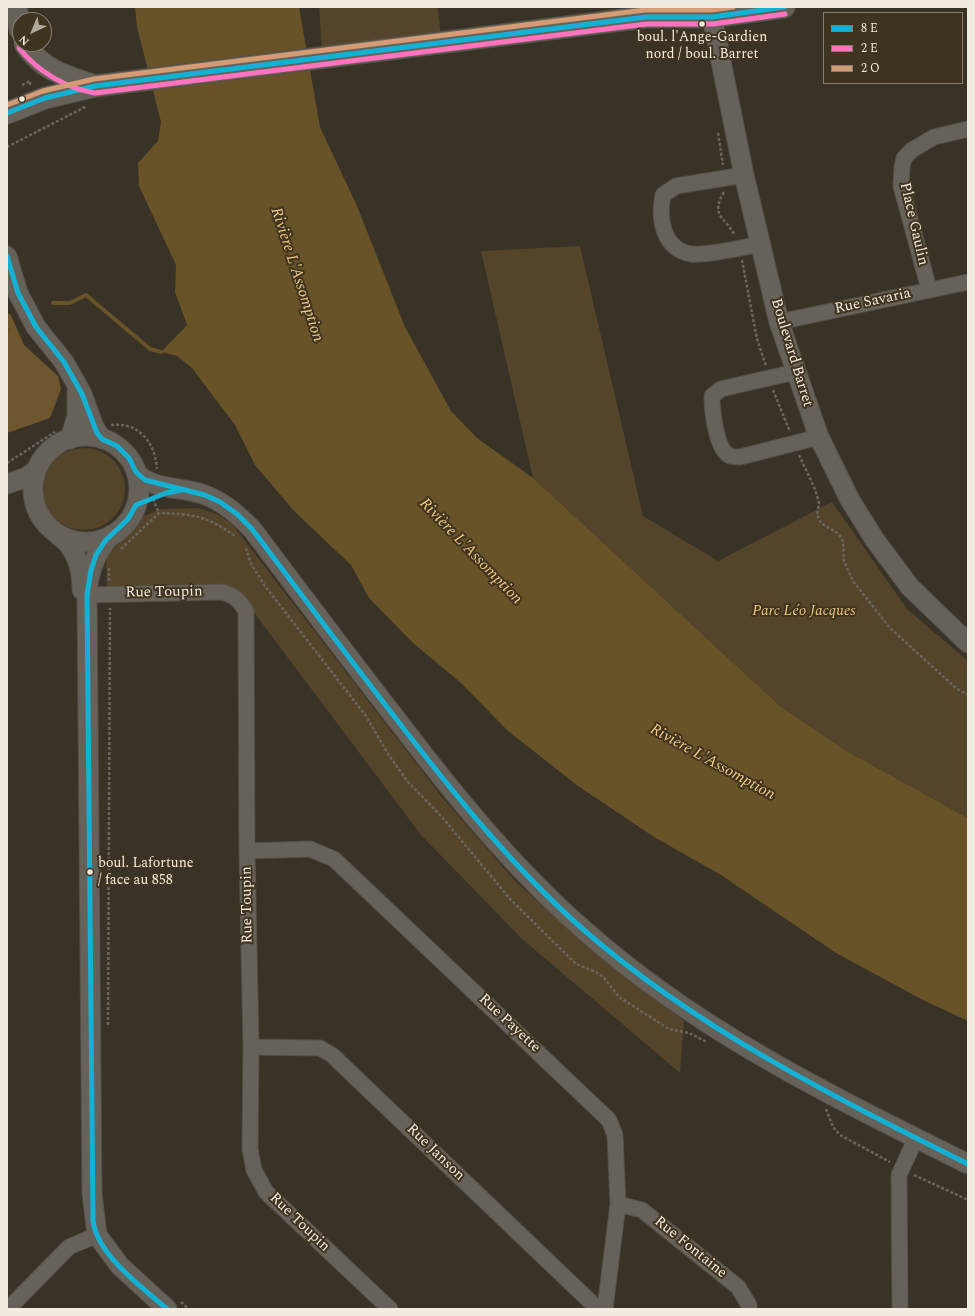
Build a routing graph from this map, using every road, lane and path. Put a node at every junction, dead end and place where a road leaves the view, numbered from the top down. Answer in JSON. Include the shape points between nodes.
{"nodes":[{"id":1,"x":784,"y":7,"type":"edge"},
{"id":2,"x":711,"y":12,"type":"edge"},
{"id":3,"x":32,"y":52,"type":"edge"},
{"id":4,"x":22,"y":85,"type":"dead end"},
{"id":5,"x":30,"y":89,"type":"dead end"},
{"id":6,"x":92,"y":96,"type":"junction"},
{"id":7,"x":7,"y":113,"type":"edge"},
{"id":8,"x":968,"y":129,"type":"edge"},
{"id":9,"x":7,"y":147,"type":"edge"},
{"id":10,"x":744,"y":175,"type":"junction"},
{"id":11,"x":762,"y":244,"type":"junction"},
{"id":12,"x":7,"y":256,"type":"edge"},
{"id":13,"x":968,"y":282,"type":"edge"},
{"id":14,"x":928,"y":290,"type":"junction"},
{"id":15,"x":779,"y":322,"type":"junction"},
{"id":16,"x":795,"y":372,"type":"junction"},
{"id":17,"x":77,"y":386,"type":"junction"},
{"id":18,"x":105,"y":432,"type":"junction"},
{"id":19,"x":64,"y":435,"type":"junction"},
{"id":20,"x":818,"y":437,"type":"junction"},
{"id":21,"x":7,"y":463,"type":"edge"},
{"id":22,"x":35,"y":471,"type":"junction"},
{"id":23,"x":136,"y":472,"type":"junction"},
{"id":24,"x":156,"y":473,"type":"dead end"},
{"id":25,"x":7,"y":484,"type":"edge"},
{"id":26,"x":182,"y":490,"type":"junction"},
{"id":27,"x":7,"y":492,"type":"edge"},
{"id":28,"x":35,"y":504,"type":"junction"},
{"id":29,"x":136,"y":505,"type":"junction"},
{"id":30,"x":156,"y":505,"type":"dead end"},
{"id":31,"x":159,"y":513,"type":"dead end"},
{"id":32,"x":55,"y":532,"type":"junction"},
{"id":33,"x":111,"y":535,"type":"junction"},
{"id":34,"x":87,"y":595,"type":"junction"},
{"id":35,"x":110,"y":610,"type":"dead end"},
{"id":36,"x":968,"y":643,"type":"edge"},
{"id":37,"x":88,"y":744,"type":"junction"},
{"id":38,"x":246,"y":851,"type":"junction"},
{"id":39,"x":108,"y":1026,"type":"dead end"},
{"id":40,"x":251,"y":1047,"type":"junction"},
{"id":41,"x":916,"y":1138,"type":"junction"},
{"id":42,"x":968,"y":1164,"type":"edge"},
{"id":43,"x":618,"y":1204,"type":"junction"},
{"id":44,"x":96,"y":1235,"type":"junction"},
{"id":45,"x":173,"y":1304,"type":"edge"},
{"id":46,"x":8,"y":1309,"type":"edge"},
{"id":47,"x":189,"y":1309,"type":"edge"},
{"id":48,"x":390,"y":1309,"type":"edge"},
{"id":49,"x":598,"y":1309,"type":"edge"},
{"id":50,"x":605,"y":1309,"type":"edge"},
{"id":51,"x":749,"y":1309,"type":"edge"},
{"id":52,"x":900,"y":1309,"type":"edge"}],
"edges":[{"from":1,"to":2,"type":"main road"},
{"from":2,"to":6,"type":"main road","via":[[646,17],[319,58]]},
{"from":2,"to":10,"type":"street","name":"Boulevard Barret"},
{"from":3,"to":6,"type":"main road","via":[[40,62]]},
{"from":4,"to":5,"type":"path","via":[[30,82]]},
{"from":6,"to":7,"type":"main road","via":[[46,98]]},
{"from":6,"to":9,"type":"path"},
{"from":8,"to":14,"type":"street","name":"Place Gaulin","via":[[934,136],[904,158],[901,186]]},
{"from":10,"to":11,"type":"street","name":"Boulevard Barret"},
{"from":10,"to":11,"type":"street","via":[[676,186],[663,195],[660,210],[664,229],[668,241],[678,250],[692,254]]},
{"from":11,"to":15,"type":"street","name":"Boulevard Barret"},
{"from":12,"to":17,"type":"street","via":[[18,293]]},
{"from":13,"to":14,"type":"street","name":"Rue Savaria"},
{"from":14,"to":15,"type":"street","name":"Rue Savaria"},
{"from":15,"to":16,"type":"street","name":"Boulevard Barret"},
{"from":16,"to":20,"type":"street","name":"Boulevard Barret"},
{"from":16,"to":20,"type":"street","via":[[721,389],[712,396],[712,412],[720,442],[730,456],[740,457]]},
{"from":17,"to":18,"type":"street","via":[[94,427]]},
{"from":17,"to":19,"type":"street","via":[[77,416]]},
{"from":18,"to":19,"type":"street","via":[[86,436]]},
{"from":18,"to":23,"type":"street","via":[[129,458]]},
{"from":18,"to":24,"type":"path","via":[[127,425],[141,432],[156,457]]},
{"from":19,"to":21,"type":"path"},
{"from":19,"to":22,"type":"street"},
{"from":20,"to":36,"type":"street","name":"Boulevard Barret","via":[[850,500],[875,540],[910,587]]},
{"from":22,"to":25,"type":"street","via":[[27,477]]},
{"from":22,"to":28,"type":"street","via":[[32,488]]},
{"from":23,"to":26,"type":"street","via":[[145,480]]},
{"from":23,"to":29,"type":"street","via":[[139,489]]},
{"from":26,"to":29,"type":"street","via":[[166,493]]},
{"from":26,"to":41,"type":"street","via":[[205,494],[220,502],[237,514],[252,530],[447,785],[496,843],[586,932],[711,1027],[805,1082]]},
{"from":27,"to":28,"type":"street"},
{"from":28,"to":32,"type":"street","via":[[42,520]]},
{"from":29,"to":33,"type":"street","via":[[122,528]]},
{"from":30,"to":31,"type":"path"},
{"from":32,"to":33,"type":"street","via":[[68,539],[83,542]]},
{"from":32,"to":37,"type":"street","via":[[71,547],[82,577],[83,732]]},
{"from":33,"to":34,"type":"street","via":[[92,564]]},
{"from":34,"to":37,"type":"street"},
{"from":34,"to":38,"type":"street","name":"Rue Toupin","via":[[222,592],[233,595],[243,606],[246,611]]},
{"from":35,"to":39,"type":"path"},
{"from":37,"to":44,"type":"street","via":[[92,1193]]},
{"from":38,"to":40,"type":"street","name":"Rue Toupin"},
{"from":38,"to":43,"type":"street","name":"Rue Payette","via":[[310,849],[334,858],[594,1104],[609,1120],[615,1135]]},
{"from":40,"to":48,"type":"street","name":"Rue Toupin","via":[[250,1149],[258,1180],[266,1192]]},
{"from":40,"to":49,"type":"street","name":"Rue Janson","via":[[320,1048],[332,1054]]},
{"from":41,"to":42,"type":"street"},
{"from":41,"to":52,"type":"street","via":[[899,1175]]},
{"from":43,"to":50,"type":"street","name":"Rue Payette"},
{"from":43,"to":51,"type":"street","name":"Rue Fontaine","via":[[642,1210],[738,1287]]},
{"from":44,"to":45,"type":"street","via":[[120,1266]]},
{"from":44,"to":46,"type":"street","via":[[69,1247]]},
{"from":45,"to":47,"type":"path"}]}
